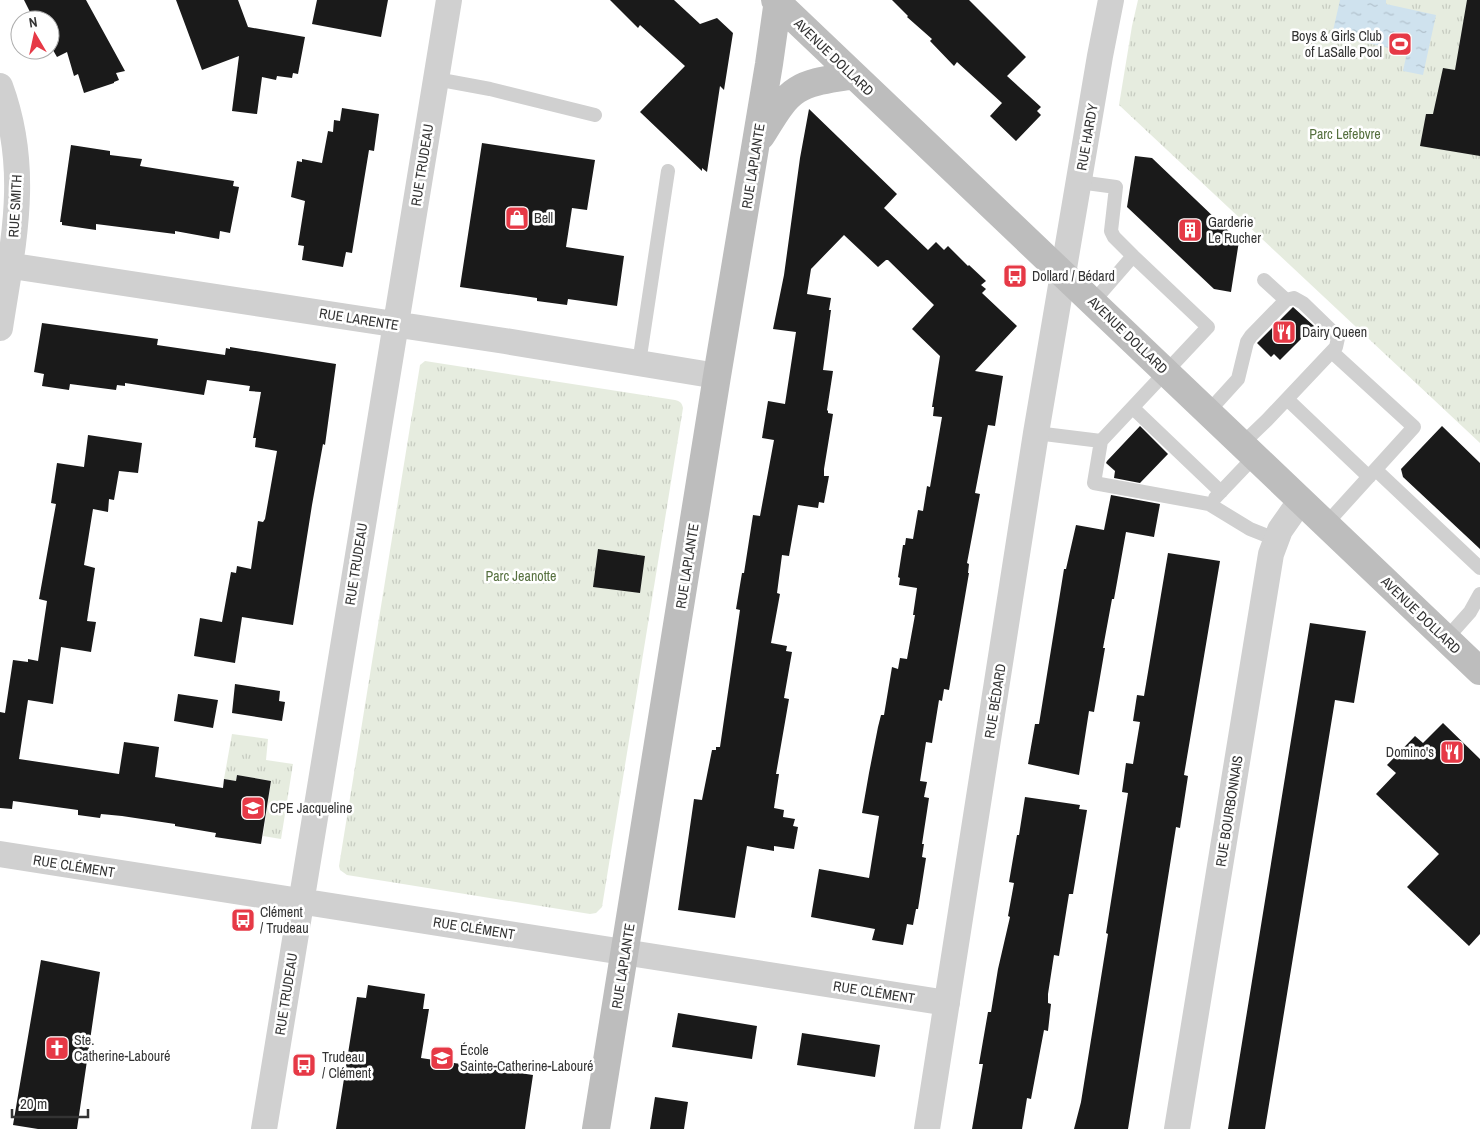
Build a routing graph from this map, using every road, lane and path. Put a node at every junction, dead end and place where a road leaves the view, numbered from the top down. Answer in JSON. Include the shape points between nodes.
{"nodes":[{"id":1,"x":449,"y":0,"type":"edge"},
{"id":2,"x":1111,"y":0,"type":"edge"},
{"id":3,"x":777,"y":1,"type":"edge"},
{"id":4,"x":853,"y":75,"type":"junction"},
{"id":5,"x":436,"y":79,"type":"junction"},
{"id":6,"x":0,"y":86,"type":"edge"},
{"id":7,"x":595,"y":115,"type":"dead end"},
{"id":8,"x":756,"y":144,"type":"junction"},
{"id":9,"x":668,"y":171,"type":"dead end"},
{"id":10,"x":1079,"y":182,"type":"junction"},
{"id":11,"x":1133,"y":256,"type":"junction"},
{"id":12,"x":5,"y":264,"type":"edge"},
{"id":13,"x":1063,"y":273,"type":"junction"},
{"id":14,"x":1264,"y":280,"type":"dead end"},
{"id":15,"x":1286,"y":300,"type":"junction"},
{"id":16,"x":1093,"y":302,"type":"junction"},
{"id":17,"x":396,"y":325,"type":"junction"},
{"id":18,"x":0,"y":328,"type":"edge"},
{"id":19,"x":1332,"y":352,"type":"junction"},
{"id":20,"x":639,"y":363,"type":"junction"},
{"id":21,"x":1166,"y":372,"type":"junction"},
{"id":22,"x":717,"y":376,"type":"junction"},
{"id":23,"x":1287,"y":399,"type":"junction"},
{"id":24,"x":1133,"y":408,"type":"junction"},
{"id":25,"x":1208,"y":412,"type":"junction"},
{"id":26,"x":1036,"y":432,"type":"junction"},
{"id":27,"x":1102,"y":442,"type":"junction"},
{"id":28,"x":1249,"y":450,"type":"junction"},
{"id":29,"x":1372,"y":474,"type":"junction"},
{"id":30,"x":1221,"y":492,"type":"junction"},
{"id":31,"x":1301,"y":500,"type":"junction"},
{"id":32,"x":1209,"y":504,"type":"junction"},
{"id":33,"x":1326,"y":524,"type":"junction"},
{"id":34,"x":1275,"y":540,"type":"junction"},
{"id":35,"x":1480,"y":568,"type":"edge"},
{"id":36,"x":1480,"y":594,"type":"edge"},
{"id":37,"x":1446,"y":639,"type":"junction"},
{"id":38,"x":1480,"y":671,"type":"edge"},
{"id":39,"x":0,"y":854,"type":"edge"},
{"id":40,"x":302,"y":901,"type":"junction"},
{"id":41,"x":626,"y":952,"type":"junction"},
{"id":42,"x":947,"y":1003,"type":"junction"},
{"id":43,"x":264,"y":1129,"type":"edge"},
{"id":44,"x":596,"y":1129,"type":"edge"},
{"id":45,"x":926,"y":1129,"type":"edge"},
{"id":46,"x":1177,"y":1129,"type":"edge"}],
"edges":[{"from":1,"to":5,"type":"street","name":"RUE TRUDEAU"},
{"from":2,"to":10,"type":"street","name":"RUE HARDY"},
{"from":3,"to":4,"type":"street","name":"AVENUE DOLLARD"},
{"from":3,"to":8,"type":"street","name":"RUE LAPLANTE"},
{"from":4,"to":8,"type":"street","via":[[811,83],[797,90],[782,105]]},
{"from":4,"to":13,"type":"street","name":"AVENUE DOLLARD"},
{"from":5,"to":7,"type":"lane"},
{"from":5,"to":17,"type":"street","name":"RUE TRUDEAU"},
{"from":6,"to":12,"type":"street","name":"RUE SMITH","via":[[14,140],[18,182],[16,224]]},
{"from":8,"to":22,"type":"street","name":"RUE LAPLANTE"},
{"from":9,"to":20,"type":"lane"},
{"from":10,"to":11,"type":"lane","via":[[1116,187],[1111,230]]},
{"from":10,"to":13,"type":"street","name":"RUE HARDY"},
{"from":11,"to":16,"type":"lane"},
{"from":11,"to":21,"type":"lane","via":[[1208,327]]},
{"from":12,"to":17,"type":"street","name":"RUE LARENTE"},
{"from":12,"to":18,"type":"street","name":"RUE SMITH"},
{"from":13,"to":16,"type":"street","name":"AVENUE DOLLARD"},
{"from":13,"to":26,"type":"street","name":"RUE BÉDARD"},
{"from":14,"to":15,"type":"lane"},
{"from":15,"to":19,"type":"lane","via":[[1298,299],[1335,334],[1338,343]]},
{"from":15,"to":25,"type":"lane","via":[[1251,336],[1238,379]]},
{"from":16,"to":21,"type":"street","name":"AVENUE DOLLARD"},
{"from":17,"to":20,"type":"street","name":"RUE LARENTE"},
{"from":17,"to":40,"type":"street","name":"RUE TRUDEAU"},
{"from":19,"to":23,"type":"lane"},
{"from":19,"to":29,"type":"lane","via":[[1414,428]]},
{"from":20,"to":22,"type":"street","name":"RUE LARENTE"},
{"from":21,"to":24,"type":"lane"},
{"from":21,"to":25,"type":"street","name":"AVENUE DOLLARD"},
{"from":22,"to":41,"type":"street","name":"RUE LAPLANTE"},
{"from":23,"to":28,"type":"lane"},
{"from":23,"to":29,"type":"lane"},
{"from":24,"to":27,"type":"lane"},
{"from":24,"to":30,"type":"lane"},
{"from":25,"to":28,"type":"street","name":"AVENUE DOLLARD"},
{"from":26,"to":27,"type":"lane"},
{"from":26,"to":42,"type":"street","name":"RUE BÉDARD"},
{"from":27,"to":32,"type":"lane","via":[[1094,482]]},
{"from":28,"to":30,"type":"lane"},
{"from":28,"to":31,"type":"street","name":"AVENUE DOLLARD"},
{"from":29,"to":33,"type":"lane"},
{"from":29,"to":35,"type":"lane"},
{"from":30,"to":32,"type":"lane"},
{"from":31,"to":33,"type":"street","name":"AVENUE DOLLARD"},
{"from":31,"to":34,"type":"street","name":"RUE BOURBONNAIS"},
{"from":32,"to":34,"type":"lane"},
{"from":33,"to":37,"type":"street","name":"AVENUE DOLLARD"},
{"from":34,"to":46,"type":"street","name":"RUE BOURBONNAIS"},
{"from":36,"to":37,"type":"lane","via":[[1470,612]]},
{"from":37,"to":38,"type":"street","name":"AVENUE DOLLARD"},
{"from":39,"to":40,"type":"street","name":"RUE CLÉMENT"},
{"from":40,"to":41,"type":"street","name":"RUE CLÉMENT"},
{"from":40,"to":43,"type":"street","name":"RUE TRUDEAU"},
{"from":41,"to":42,"type":"street","name":"RUE CLÉMENT"},
{"from":41,"to":44,"type":"street","name":"RUE LAPLANTE"},
{"from":42,"to":45,"type":"street","name":"RUE BÉDARD"}]}
